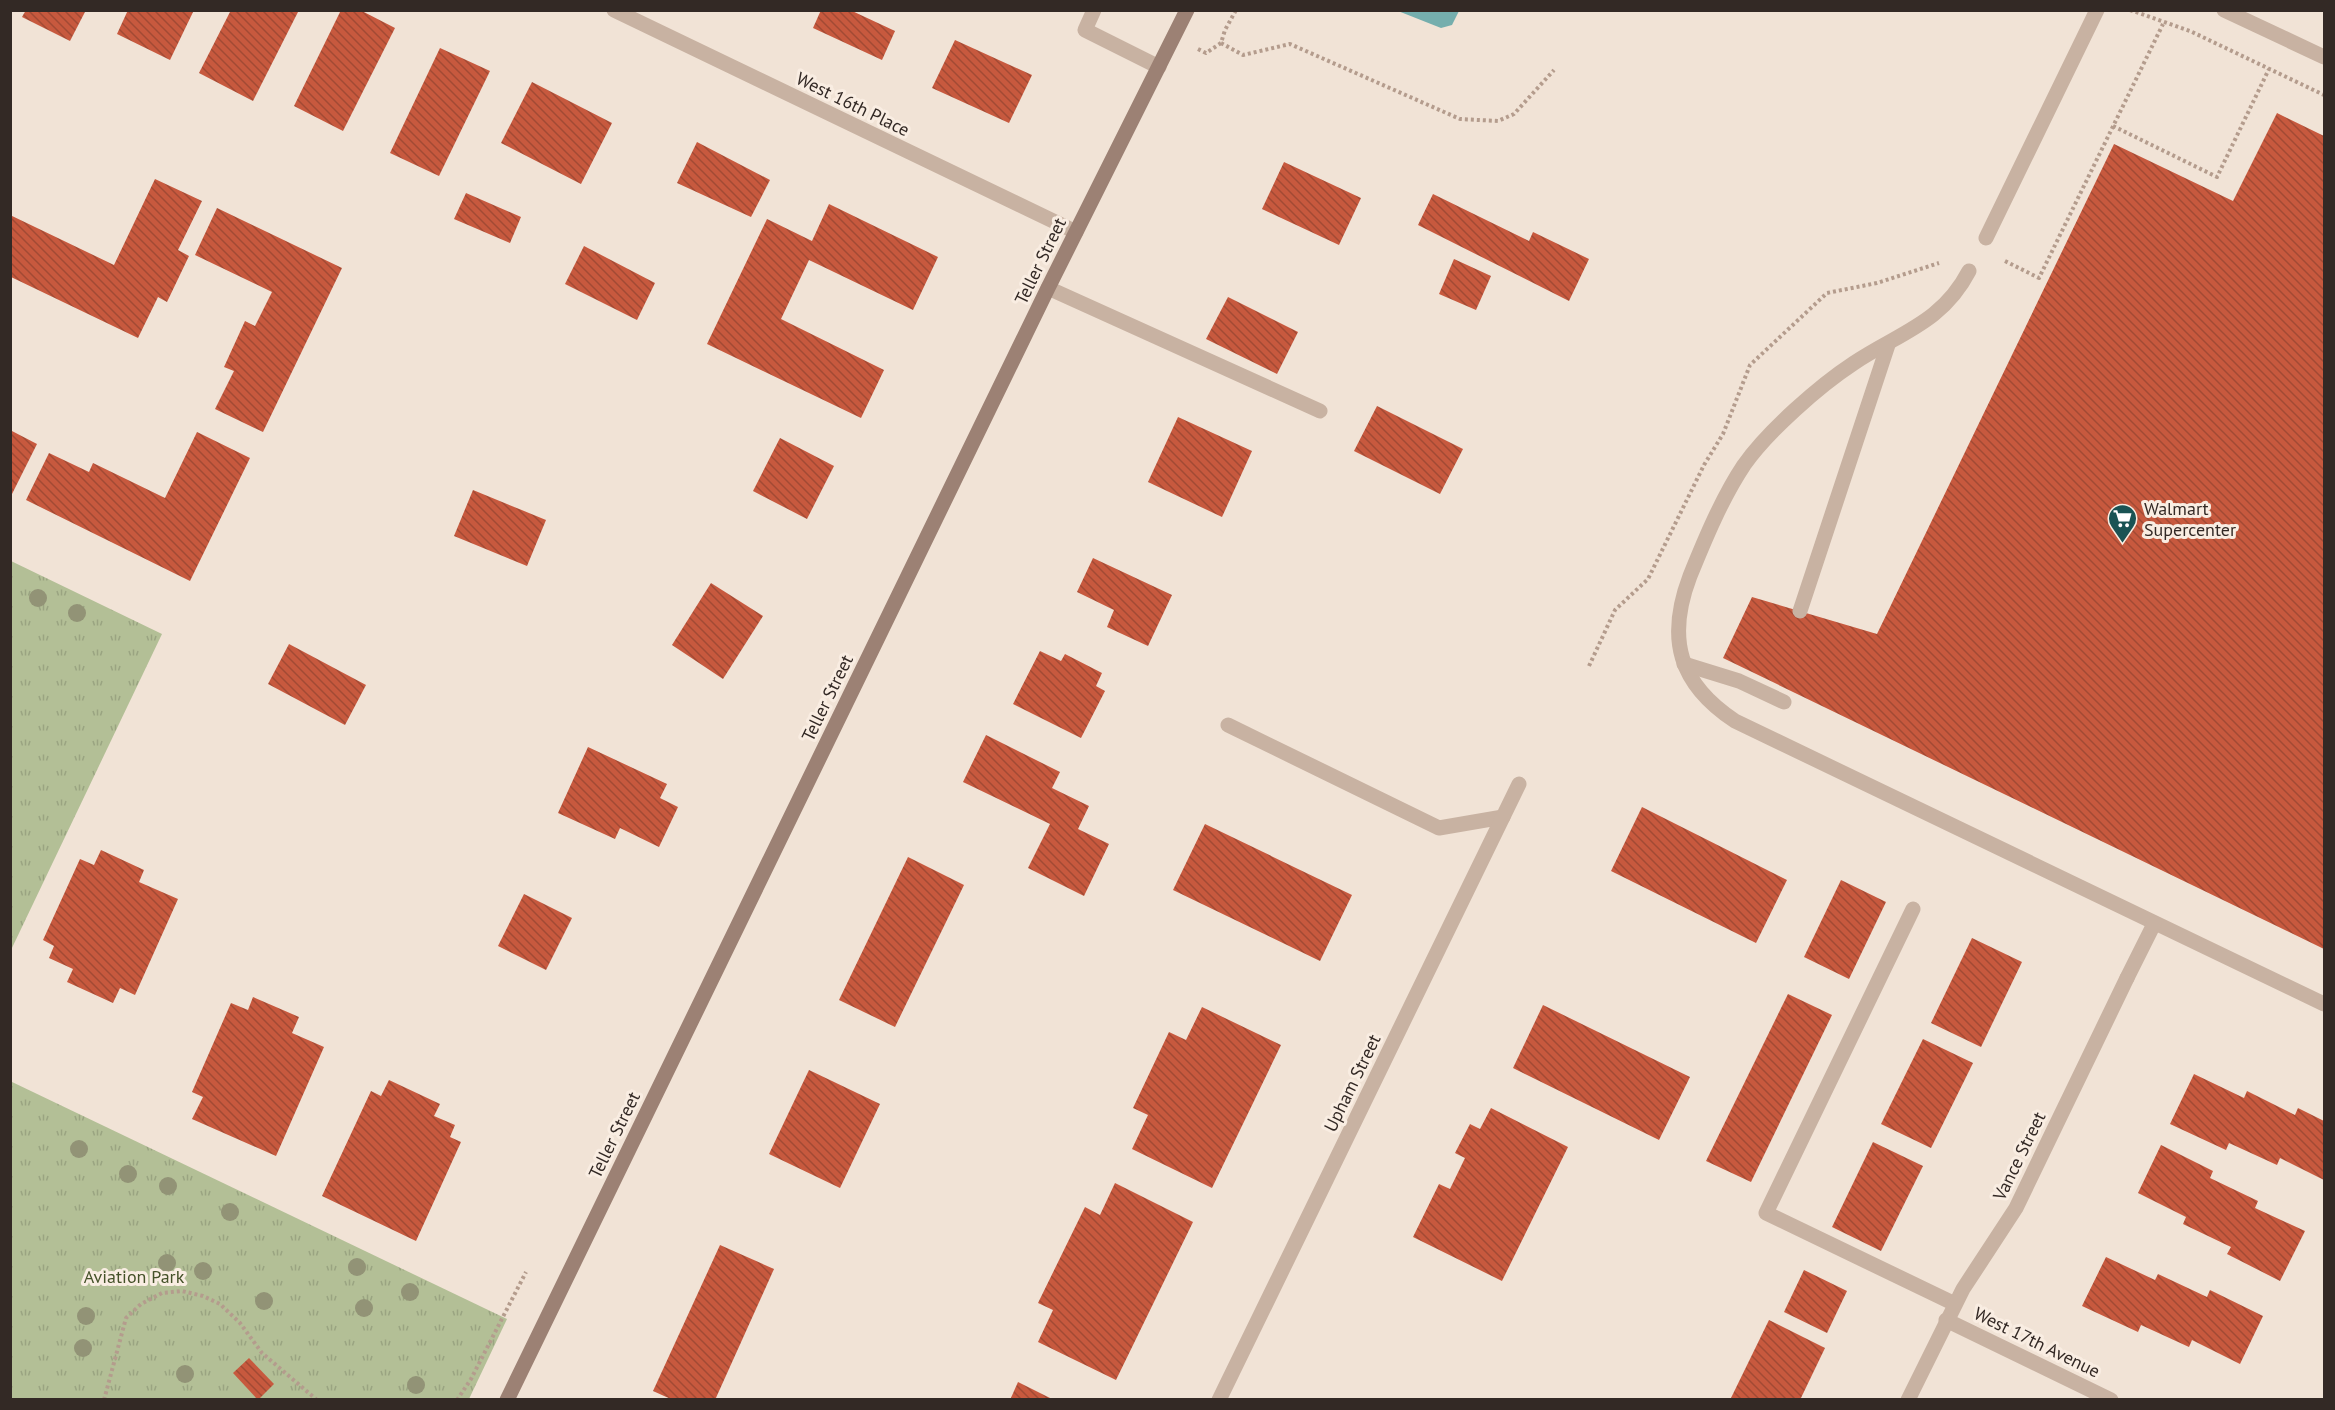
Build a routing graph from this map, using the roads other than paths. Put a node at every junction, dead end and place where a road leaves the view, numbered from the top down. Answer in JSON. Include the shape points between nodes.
{"nodes":[{"id":1,"x":614,"y":10,"type":"edge"},
{"id":2,"x":1094,"y":10,"type":"edge"},
{"id":3,"x":2097,"y":10,"type":"edge"},
{"id":4,"x":2224,"y":10,"type":"edge"},
{"id":5,"x":1186,"y":12,"type":"edge"},
{"id":6,"x":2325,"y":57,"type":"edge"},
{"id":7,"x":1159,"y":67,"type":"junction"},
{"id":8,"x":1076,"y":232,"type":"junction"},
{"id":9,"x":1986,"y":238,"type":"dead end"},
{"id":10,"x":1969,"y":271,"type":"dead end"},
{"id":11,"x":1048,"y":288,"type":"junction"},
{"id":12,"x":1888,"y":345,"type":"junction"},
{"id":13,"x":1320,"y":411,"type":"dead end"},
{"id":14,"x":1800,"y":611,"type":"dead end"},
{"id":15,"x":1684,"y":664,"type":"junction"},
{"id":16,"x":1784,"y":702,"type":"dead end"},
{"id":17,"x":1228,"y":725,"type":"dead end"},
{"id":18,"x":1519,"y":784,"type":"dead end"},
{"id":19,"x":1503,"y":817,"type":"junction"},
{"id":20,"x":1913,"y":909,"type":"dead end"},
{"id":21,"x":2154,"y":924,"type":"junction"},
{"id":22,"x":2325,"y":1004,"type":"edge"},
{"id":23,"x":1955,"y":1304,"type":"junction"},
{"id":24,"x":1946,"y":1320,"type":"junction"},
{"id":25,"x":507,"y":1400,"type":"edge"},
{"id":26,"x":1219,"y":1400,"type":"edge"},
{"id":27,"x":1908,"y":1400,"type":"edge"},
{"id":28,"x":2111,"y":1400,"type":"edge"}],
"edges":[{"from":1,"to":8,"type":"street","name":"West 16th Place"},
{"from":2,"to":7,"type":"street","via":[[1085,30]]},
{"from":3,"to":9,"type":"street"},
{"from":4,"to":6,"type":"street"},
{"from":5,"to":7,"type":"street","name":"Teller Street"},
{"from":7,"to":8,"type":"street","name":"Teller Street"},
{"from":8,"to":11,"type":"street","name":"Teller Street"},
{"from":10,"to":12,"type":"street","via":[[1939,312]]},
{"from":11,"to":13,"type":"street"},
{"from":11,"to":25,"type":"street","name":"Teller Street"},
{"from":12,"to":14,"type":"street"},
{"from":12,"to":15,"type":"street","via":[[1854,363],[1823,387],[1774,431],[1745,464],[1681,601],[1678,633]]},
{"from":15,"to":16,"type":"street","via":[[1739,681]]},
{"from":15,"to":21,"type":"street","via":[[1701,695],[1735,721]]},
{"from":17,"to":19,"type":"street","via":[[1439,828]]},
{"from":18,"to":19,"type":"street","name":"Upham Street"},
{"from":19,"to":26,"type":"street","name":"Upham Street"},
{"from":20,"to":23,"type":"street","via":[[1766,1213]]},
{"from":21,"to":22,"type":"street"},
{"from":21,"to":23,"type":"street","name":"Vance Street","via":[[2016,1208]]},
{"from":23,"to":24,"type":"street","name":"Vance Street"},
{"from":24,"to":27,"type":"street","name":"Vance Street"},
{"from":24,"to":28,"type":"street","name":"West 17th Avenue"}]}
